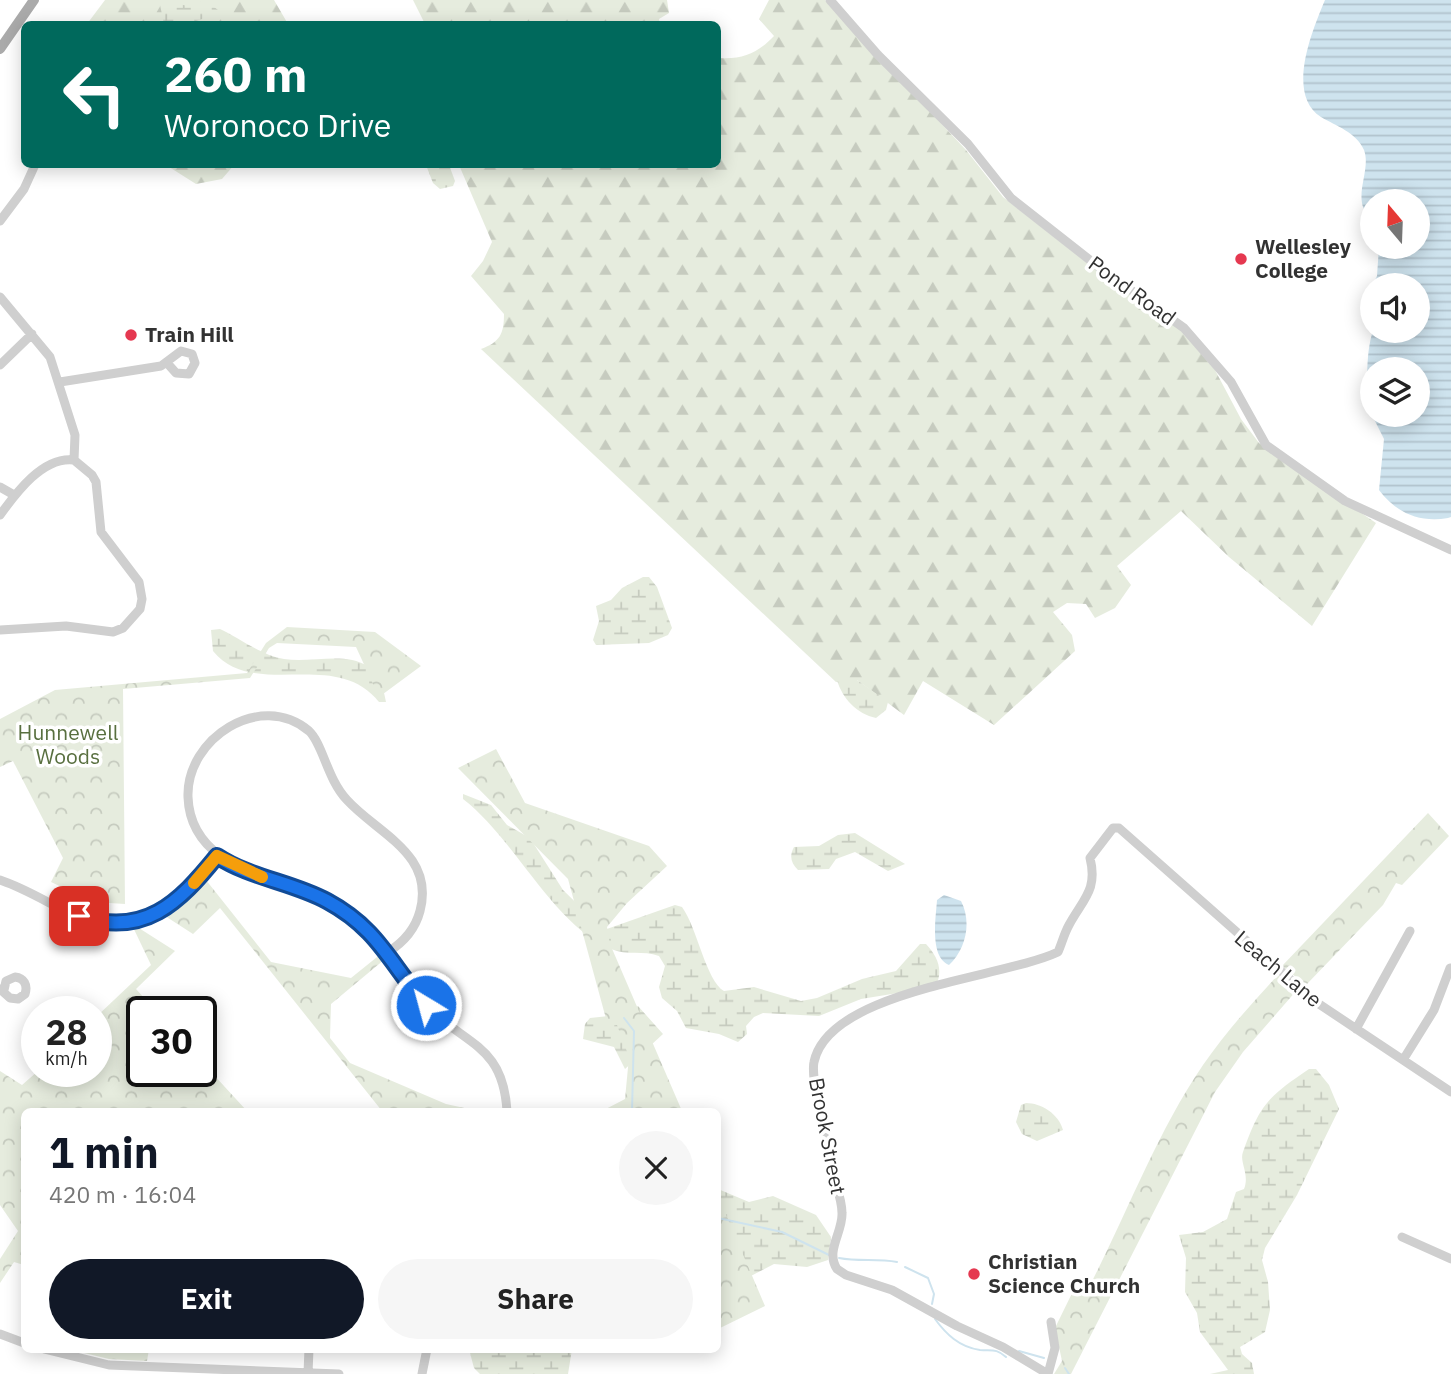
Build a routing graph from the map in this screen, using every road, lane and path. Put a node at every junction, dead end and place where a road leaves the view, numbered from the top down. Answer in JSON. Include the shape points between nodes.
{"nodes":[{"id":1,"x":34,"y":0,"type":"edge"},
{"id":2,"x":830,"y":0,"type":"edge"},
{"id":3,"x":0,"y":49,"type":"edge"},
{"id":4,"x":34,"y":168,"type":"edge"},
{"id":5,"x":0,"y":221,"type":"edge"},
{"id":6,"x":0,"y":298,"type":"edge"},
{"id":7,"x":32,"y":334,"type":"junction"},
{"id":8,"x":167,"y":364,"type":"junction"},
{"id":9,"x":0,"y":365,"type":"edge"},
{"id":10,"x":60,"y":382,"type":"junction"},
{"id":11,"x":74,"y":460,"type":"junction"},
{"id":12,"x":0,"y":487,"type":"edge"},
{"id":13,"x":14,"y":495,"type":"junction"},
{"id":14,"x":0,"y":515,"type":"edge"},
{"id":15,"x":1451,"y":550,"type":"edge"},
{"id":16,"x":0,"y":631,"type":"edge"},
{"id":17,"x":1119,"y":828,"type":"joint"},
{"id":18,"x":217,"y":856,"type":"junction"},
{"id":19,"x":0,"y":880,"type":"edge"},
{"id":20,"x":1410,"y":931,"type":"dead end"},
{"id":21,"x":388,"y":951,"type":"junction"},
{"id":22,"x":1450,"y":968,"type":"edge"},
{"id":23,"x":1449,"y":981,"type":"edge"},
{"id":24,"x":1356,"y":1029,"type":"junction"},
{"id":25,"x":1403,"y":1060,"type":"junction"},
{"id":26,"x":1451,"y":1092,"type":"edge"},
{"id":27,"x":506,"y":1108,"type":"edge"},
{"id":28,"x":1402,"y":1237,"type":"dead end"},
{"id":29,"x":1451,"y":1259,"type":"edge"},
{"id":30,"x":1051,"y":1322,"type":"dead end"},
{"id":31,"x":0,"y":1334,"type":"edge"},
{"id":32,"x":21,"y":1342,"type":"edge"},
{"id":33,"x":60,"y":1353,"type":"edge"},
{"id":34,"x":309,"y":1353,"type":"edge"},
{"id":35,"x":426,"y":1353,"type":"edge"},
{"id":36,"x":308,"y":1373,"type":"edge"},
{"id":37,"x":328,"y":1374,"type":"edge"},
{"id":38,"x":339,"y":1374,"type":"edge"},
{"id":39,"x":422,"y":1374,"type":"edge"},
{"id":40,"x":1048,"y":1374,"type":"edge"}],
"edges":[{"from":1,"to":3,"type":"main road"},
{"from":2,"to":15,"type":"street","name":"Pond Road","via":[[968,144],[1012,198],[1184,328],[1231,382],[1266,444],[1346,501]]},
{"from":4,"to":5,"type":"street"},
{"from":6,"to":7,"type":"street"},
{"from":7,"to":9,"type":"street"},
{"from":7,"to":10,"type":"street","via":[[50,357]]},
{"from":8,"to":8,"type":"street","via":[[181,351],[192,354],[195,363],[189,374],[176,373]]},
{"from":8,"to":10,"type":"street"},
{"from":10,"to":11,"type":"street","via":[[75,435]]},
{"from":11,"to":13,"type":"street","via":[[54,463]]},
{"from":11,"to":16,"type":"street","via":[[96,482],[101,532],[139,582],[140,610],[113,632],[66,626]]},
{"from":12,"to":13,"type":"street"},
{"from":13,"to":14,"type":"street"},
{"from":17,"to":24,"type":"street","name":"Leach Lane","via":[[1316,1002]]},
{"from":17,"to":40,"type":"street","name":"Brook Street","via":[[1113,828],[1090,858],[1095,876],[1092,887],[1058,952],[893,999],[848,1020],[821,1044],[813,1063],[842,1213],[833,1252],[837,1269],[892,1290]]},
{"from":18,"to":19,"type":"street","via":[[177,901],[125,922],[79,916]]},
{"from":18,"to":21,"type":"street","via":[[329,902],[360,923]]},
{"from":18,"to":21,"type":"street","via":[[199,834],[190,810],[189,784],[201,752],[220,732],[245,720],[273,718],[300,726],[316,741],[340,793],[401,845],[419,874],[422,902],[418,919],[405,939]]},
{"from":20,"to":24,"type":"street"},
{"from":21,"to":27,"type":"street","via":[[426,1005],[484,1052],[501,1081]]},
{"from":22,"to":23,"type":"street"},
{"from":23,"to":25,"type":"street"},
{"from":24,"to":25,"type":"street","name":"Leach Lane"},
{"from":25,"to":26,"type":"street","name":"Leach Lane"},
{"from":28,"to":29,"type":"street"},
{"from":30,"to":40,"type":"street","name":"Brook Street","via":[[1055,1348]]},
{"from":31,"to":32,"type":"street"},
{"from":33,"to":36,"type":"street","via":[[109,1365]]},
{"from":34,"to":36,"type":"street"},
{"from":35,"to":39,"type":"street"},
{"from":36,"to":37,"type":"street"},
{"from":37,"to":38,"type":"street"}]}
